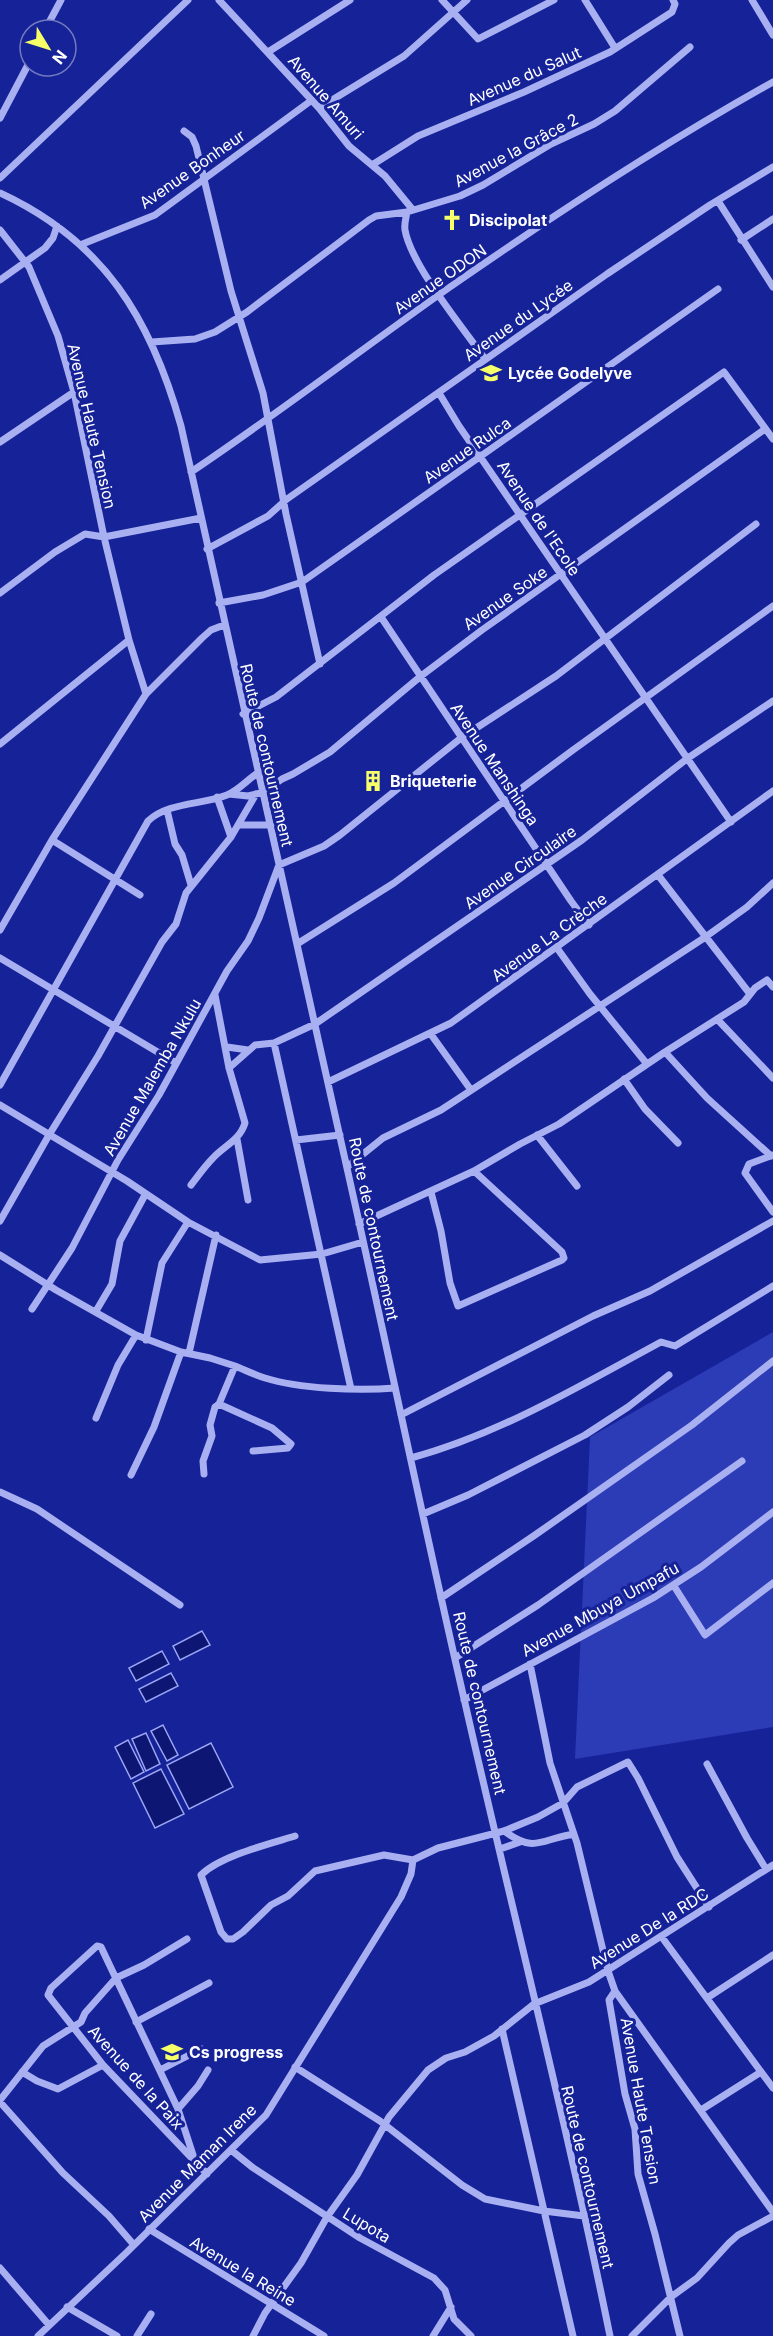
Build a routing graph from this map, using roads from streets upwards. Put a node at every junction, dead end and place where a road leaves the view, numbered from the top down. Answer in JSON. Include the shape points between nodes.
{"nodes":[{"id":1,"x":61,"y":0,"type":"edge"},
{"id":2,"x":188,"y":0,"type":"edge"},
{"id":3,"x":219,"y":0,"type":"edge"},
{"id":4,"x":350,"y":0,"type":"edge"},
{"id":5,"x":442,"y":0,"type":"edge"},
{"id":6,"x":467,"y":0,"type":"edge"},
{"id":7,"x":554,"y":0,"type":"edge"},
{"id":8,"x":585,"y":0,"type":"edge"},
{"id":9,"x":673,"y":0,"type":"edge"},
{"id":10,"x":752,"y":0,"type":"edge"},
{"id":11,"x":453,"y":14,"type":"junction"},
{"id":12,"x":51,"y":18,"type":"edge"},
{"id":13,"x":773,"y":34,"type":"edge"},
{"id":14,"x":690,"y":47,"type":"dead end"},
{"id":15,"x":615,"y":48,"type":"junction"},
{"id":16,"x":268,"y":52,"type":"junction"},
{"id":17,"x":21,"y":78,"type":"edge"},
{"id":18,"x":773,"y":82,"type":"edge"},
{"id":19,"x":312,"y":100,"type":"junction"},
{"id":20,"x":319,"y":108,"type":"junction"},
{"id":21,"x":0,"y":118,"type":"edge"},
{"id":22,"x":184,"y":131,"type":"dead end"},
{"id":23,"x":372,"y":165,"type":"junction"},
{"id":24,"x":773,"y":167,"type":"edge"},
{"id":25,"x":204,"y":177,"type":"junction"},
{"id":26,"x":0,"y":178,"type":"edge"},
{"id":27,"x":0,"y":193,"type":"edge"},
{"id":28,"x":718,"y":201,"type":"junction"},
{"id":29,"x":410,"y":211,"type":"junction"},
{"id":30,"x":773,"y":219,"type":"edge"},
{"id":31,"x":57,"y":226,"type":"junction"},
{"id":32,"x":0,"y":230,"type":"edge"},
{"id":33,"x":741,"y":240,"type":"junction"},
{"id":34,"x":80,"y":245,"type":"junction"},
{"id":35,"x":26,"y":261,"type":"junction"},
{"id":36,"x":0,"y":280,"type":"edge"},
{"id":37,"x":773,"y":287,"type":"edge"},
{"id":38,"x":718,"y":289,"type":"dead end"},
{"id":39,"x":440,"y":295,"type":"junction"},
{"id":40,"x":238,"y":317,"type":"junction"},
{"id":41,"x":152,"y":342,"type":"junction"},
{"id":42,"x":485,"y":359,"type":"junction"},
{"id":43,"x":74,"y":392,"type":"junction"},
{"id":44,"x":439,"y":393,"type":"junction"},
{"id":45,"x":268,"y":418,"type":"junction"},
{"id":46,"x":765,"y":429,"type":"junction"},
{"id":47,"x":773,"y":440,"type":"edge"},
{"id":48,"x":0,"y":442,"type":"edge"},
{"id":49,"x":480,"y":457,"type":"junction"},
{"id":50,"x":191,"y":472,"type":"junction"},
{"id":51,"x":284,"y":502,"type":"junction"},
{"id":52,"x":521,"y":514,"type":"junction"},
{"id":53,"x":201,"y":518,"type":"junction"},
{"id":54,"x":756,"y":524,"type":"dead end"},
{"id":55,"x":104,"y":537,"type":"junction"},
{"id":56,"x":207,"y":549,"type":"junction"},
{"id":57,"x":561,"y":575,"type":"junction"},
{"id":58,"x":302,"y":582,"type":"junction"},
{"id":59,"x":0,"y":593,"type":"edge"},
{"id":60,"x":219,"y":603,"type":"junction"},
{"id":61,"x":773,"y":606,"type":"edge"},
{"id":62,"x":381,"y":617,"type":"junction"},
{"id":63,"x":224,"y":625,"type":"junction"},
{"id":64,"x":604,"y":639,"type":"junction"},
{"id":65,"x":129,"y":640,"type":"junction"},
{"id":66,"x":320,"y":664,"type":"junction"},
{"id":67,"x":421,"y":676,"type":"junction"},
{"id":68,"x":146,"y":694,"type":"junction"},
{"id":69,"x":647,"y":699,"type":"junction"},
{"id":70,"x":773,"y":701,"type":"edge"},
{"id":71,"x":243,"y":714,"type":"junction"},
{"id":72,"x":461,"y":738,"type":"junction"},
{"id":73,"x":0,"y":744,"type":"edge"},
{"id":74,"x":688,"y":758,"type":"junction"},
{"id":75,"x":258,"y":773,"type":"junction"},
{"id":76,"x":773,"y":791,"type":"edge"},
{"id":77,"x":260,"y":793,"type":"junction"},
{"id":78,"x":230,"y":794,"type":"junction"},
{"id":79,"x":217,"y":797,"type":"junction"},
{"id":80,"x":504,"y":801,"type":"junction"},
{"id":81,"x":167,"y":810,"type":"junction"},
{"id":82,"x":731,"y":822,"type":"junction"},
{"id":83,"x":238,"y":825,"type":"junction"},
{"id":84,"x":271,"y":825,"type":"junction"},
{"id":85,"x":231,"y":837,"type":"junction"},
{"id":86,"x":52,"y":840,"type":"junction"},
{"id":87,"x":546,"y":863,"type":"junction"},
{"id":88,"x":279,"y":865,"type":"junction"},
{"id":89,"x":658,"y":874,"type":"junction"},
{"id":90,"x":115,"y":879,"type":"junction"},
{"id":91,"x":773,"y":883,"type":"edge"},
{"id":92,"x":191,"y":885,"type":"junction"},
{"id":93,"x":140,"y":895,"type":"dead end"},
{"id":94,"x":589,"y":925,"type":"junction"},
{"id":95,"x":0,"y":930,"type":"edge"},
{"id":96,"x":707,"y":936,"type":"junction"},
{"id":97,"x":297,"y":944,"type":"junction"},
{"id":98,"x":557,"y":948,"type":"junction"},
{"id":99,"x":0,"y":958,"type":"edge"},
{"id":100,"x":773,"y":974,"type":"edge"},
{"id":101,"x":767,"y":980,"type":"junction"},
{"id":102,"x":773,"y":987,"type":"edge"},
{"id":103,"x":52,"y":990,"type":"junction"},
{"id":104,"x":215,"y":994,"type":"junction"},
{"id":105,"x":750,"y":994,"type":"junction"},
{"id":106,"x":599,"y":1005,"type":"junction"},
{"id":107,"x":717,"y":1019,"type":"junction"},
{"id":108,"x":315,"y":1024,"type":"junction"},
{"id":109,"x":114,"y":1026,"type":"junction"},
{"id":110,"x":430,"y":1033,"type":"junction"},
{"id":111,"x":274,"y":1043,"type":"junction"},
{"id":112,"x":227,"y":1047,"type":"junction"},
{"id":113,"x":248,"y":1050,"type":"junction"},
{"id":114,"x":665,"y":1052,"type":"junction"},
{"id":115,"x":176,"y":1064,"type":"junction"},
{"id":116,"x":647,"y":1064,"type":"junction"},
{"id":117,"x":230,"y":1068,"type":"junction"},
{"id":118,"x":773,"y":1078,"type":"edge"},
{"id":119,"x":624,"y":1079,"type":"junction"},
{"id":120,"x":328,"y":1082,"type":"junction"},
{"id":121,"x":0,"y":1085,"type":"edge"},
{"id":122,"x":471,"y":1090,"type":"junction"},
{"id":123,"x":0,"y":1105,"type":"edge"},
{"id":124,"x":49,"y":1135,"type":"junction"},
{"id":125,"x":340,"y":1135,"type":"junction"},
{"id":126,"x":537,"y":1135,"type":"junction"},
{"id":127,"x":237,"y":1139,"type":"junction"},
{"id":128,"x":296,"y":1140,"type":"junction"},
{"id":129,"x":678,"y":1143,"type":"dead end"},
{"id":130,"x":772,"y":1155,"type":"edge"},
{"id":131,"x":347,"y":1167,"type":"junction"},
{"id":132,"x":474,"y":1172,"type":"junction"},
{"id":133,"x":112,"y":1173,"type":"junction"},
{"id":134,"x":191,"y":1185,"type":"dead end"},
{"id":135,"x":577,"y":1186,"type":"dead end"},
{"id":136,"x":430,"y":1192,"type":"junction"},
{"id":137,"x":145,"y":1195,"type":"junction"},
{"id":138,"x":248,"y":1200,"type":"dead end"},
{"id":139,"x":773,"y":1212,"type":"edge"},
{"id":140,"x":0,"y":1221,"type":"edge"},
{"id":141,"x":773,"y":1221,"type":"edge"},
{"id":142,"x":188,"y":1222,"type":"junction"},
{"id":143,"x":359,"y":1224,"type":"junction"},
{"id":144,"x":216,"y":1236,"type":"junction"},
{"id":145,"x":363,"y":1242,"type":"junction"},
{"id":146,"x":322,"y":1254,"type":"junction"},
{"id":147,"x":3,"y":1257,"type":"edge"},
{"id":148,"x":48,"y":1284,"type":"junction"},
{"id":149,"x":773,"y":1286,"type":"edge"},
{"id":150,"x":32,"y":1309,"type":"dead end"},
{"id":151,"x":96,"y":1311,"type":"junction"},
{"id":152,"x":136,"y":1335,"type":"junction"},
{"id":153,"x":146,"y":1340,"type":"junction"},
{"id":154,"x":185,"y":1352,"type":"junction"},
{"id":155,"x":773,"y":1360,"type":"edge"},
{"id":156,"x":235,"y":1366,"type":"junction"},
{"id":157,"x":669,"y":1375,"type":"dead end"},
{"id":158,"x":395,"y":1388,"type":"junction"},
{"id":159,"x":351,"y":1389,"type":"junction"},
{"id":160,"x":219,"y":1404,"type":"junction"},
{"id":161,"x":401,"y":1415,"type":"junction"},
{"id":162,"x":96,"y":1418,"type":"dead end"},
{"id":163,"x":253,"y":1451,"type":"dead end"},
{"id":164,"x":411,"y":1458,"type":"junction"},
{"id":165,"x":742,"y":1461,"type":"dead end"},
{"id":166,"x":204,"y":1474,"type":"dead end"},
{"id":167,"x":131,"y":1475,"type":"dead end"},
{"id":168,"x":0,"y":1492,"type":"edge"},
{"id":169,"x":773,"y":1512,"type":"edge"},
{"id":170,"x":423,"y":1514,"type":"junction"},
{"id":171,"x":773,"y":1584,"type":"edge"},
{"id":172,"x":674,"y":1586,"type":"junction"},
{"id":173,"x":441,"y":1598,"type":"junction"},
{"id":174,"x":180,"y":1605,"type":"dead end"},
{"id":175,"x":455,"y":1658,"type":"junction"},
{"id":176,"x":530,"y":1664,"type":"junction"},
{"id":177,"x":464,"y":1700,"type":"junction"},
{"id":178,"x":707,"y":1764,"type":"dead end"},
{"id":179,"x":563,"y":1803,"type":"junction"},
{"id":180,"x":500,"y":1832,"type":"junction"},
{"id":181,"x":574,"y":1834,"type":"junction"},
{"id":182,"x":295,"y":1836,"type":"dead end"},
{"id":183,"x":520,"y":1842,"type":"junction"},
{"id":184,"x":500,"y":1849,"type":"junction"},
{"id":185,"x":413,"y":1860,"type":"junction"},
{"id":186,"x":770,"y":1867,"type":"edge"},
{"id":187,"x":709,"y":1907,"type":"junction"},
{"id":188,"x":661,"y":1936,"type":"junction"},
{"id":189,"x":187,"y":1938,"type":"dead end"},
{"id":190,"x":772,"y":1957,"type":"edge"},
{"id":191,"x":607,"y":1969,"type":"junction"},
{"id":192,"x":116,"y":1978,"type":"junction"},
{"id":193,"x":209,"y":1983,"type":"dead end"},
{"id":194,"x":615,"y":1991,"type":"junction"},
{"id":195,"x":707,"y":1998,"type":"junction"},
{"id":196,"x":534,"y":2004,"type":"junction"},
{"id":197,"x":136,"y":2022,"type":"junction"},
{"id":198,"x":74,"y":2027,"type":"junction"},
{"id":199,"x":502,"y":2029,"type":"junction"},
{"id":200,"x":201,"y":2049,"type":"dead end"},
{"id":201,"x":103,"y":2065,"type":"junction"},
{"id":202,"x":295,"y":2067,"type":"junction"},
{"id":203,"x":159,"y":2070,"type":"junction"},
{"id":204,"x":208,"y":2070,"type":"dead end"},
{"id":205,"x":22,"y":2072,"type":"junction"},
{"id":206,"x":761,"y":2072,"type":"junction"},
{"id":207,"x":773,"y":2088,"type":"edge"},
{"id":208,"x":0,"y":2101,"type":"edge"},
{"id":209,"x":178,"y":2109,"type":"junction"},
{"id":210,"x":700,"y":2110,"type":"junction"},
{"id":211,"x":385,"y":2125,"type":"junction"},
{"id":212,"x":231,"y":2150,"type":"junction"},
{"id":213,"x":195,"y":2161,"type":"junction"},
{"id":214,"x":207,"y":2175,"type":"junction"},
{"id":215,"x":544,"y":2211,"type":"junction"},
{"id":216,"x":773,"y":2214,"type":"edge"},
{"id":217,"x":584,"y":2216,"type":"junction"},
{"id":218,"x":327,"y":2217,"type":"junction"},
{"id":219,"x":149,"y":2229,"type":"junction"},
{"id":220,"x":134,"y":2245,"type":"junction"},
{"id":221,"x":0,"y":2268,"type":"edge"},
{"id":222,"x":671,"y":2296,"type":"junction"},
{"id":223,"x":271,"y":2305,"type":"junction"},
{"id":224,"x":67,"y":2307,"type":"junction"},
{"id":225,"x":451,"y":2307,"type":"junction"},
{"id":226,"x":151,"y":2314,"type":"dead end"},
{"id":227,"x":49,"y":2325,"type":"junction"},
{"id":228,"x":38,"y":2336,"type":"edge"},
{"id":229,"x":117,"y":2336,"type":"edge"},
{"id":230,"x":136,"y":2336,"type":"edge"},
{"id":231,"x":253,"y":2336,"type":"edge"},
{"id":232,"x":324,"y":2336,"type":"edge"},
{"id":233,"x":433,"y":2336,"type":"edge"},
{"id":234,"x":471,"y":2336,"type":"edge"},
{"id":235,"x":573,"y":2336,"type":"edge"},
{"id":236,"x":610,"y":2336,"type":"edge"},
{"id":237,"x":632,"y":2336,"type":"edge"},
{"id":238,"x":680,"y":2336,"type":"edge"}],
"edges":[{"from":1,"to":12,"type":"street"},
{"from":2,"to":26,"type":"street"},
{"from":3,"to":16,"type":"street","name":"Avenue Amuri"},
{"from":4,"to":16,"type":"street"},
{"from":5,"to":11,"type":"street"},
{"from":6,"to":11,"type":"street"},
{"from":7,"to":11,"type":"street","via":[[478,39]]},
{"from":8,"to":15,"type":"street"},
{"from":9,"to":15,"type":"street","name":"Avenue du Salut","via":[[672,12]]},
{"from":10,"to":13,"type":"street"},
{"from":11,"to":20,"type":"street","via":[[404,56]]},
{"from":14,"to":29,"type":"street","name":"Avenue la Grâce 2","via":[[594,124],[460,196]]},
{"from":15,"to":23,"type":"street","name":"Avenue du Salut","via":[[524,92],[418,136]]},
{"from":16,"to":19,"type":"street","name":"Avenue Amuri"},
{"from":17,"to":21,"type":"street"},
{"from":18,"to":39,"type":"street","name":"Avenue ODON","via":[[617,175]]},
{"from":19,"to":20,"type":"street","name":"Avenue Amuri"},
{"from":19,"to":25,"type":"street","name":"Avenue Bonheur"},
{"from":20,"to":23,"type":"street","name":"Avenue Amuri","via":[[349,146]]},
{"from":22,"to":25,"type":"street","via":[[192,137]]},
{"from":23,"to":29,"type":"street","name":"Avenue Amuri","via":[[397,190]]},
{"from":24,"to":28,"type":"street","name":"Avenue du Lycée"},
{"from":25,"to":34,"type":"street","name":"Avenue Bonheur","via":[[155,214]]},
{"from":25,"to":40,"type":"street"},
{"from":27,"to":31,"type":"street","name":"Route de contournement"},
{"from":28,"to":33,"type":"street"},
{"from":28,"to":42,"type":"street","name":"Avenue du Lycée"},
{"from":29,"to":39,"type":"street","via":[[405,228],[409,244]]},
{"from":29,"to":40,"type":"street","name":"Avenue la Grâce 2","via":[[369,220]]},
{"from":30,"to":33,"type":"street"},
{"from":31,"to":34,"type":"street","name":"Route de contournement"},
{"from":31,"to":35,"type":"street","via":[[49,244]]},
{"from":32,"to":35,"type":"street","name":"Avenue Haute Tension"},
{"from":33,"to":37,"type":"street"},
{"from":34,"to":41,"type":"street","name":"Route de contournement","via":[[130,302]]},
{"from":35,"to":36,"type":"street"},
{"from":35,"to":43,"type":"street","name":"Avenue Haute Tension","via":[[58,336]]},
{"from":38,"to":49,"type":"street","name":"Avenue Rulca"},
{"from":39,"to":42,"type":"street"},
{"from":39,"to":45,"type":"street","name":"Avenue ODON"},
{"from":40,"to":41,"type":"street","name":"Avenue la Grâce 2","via":[[195,339]]},
{"from":40,"to":45,"type":"street"},
{"from":41,"to":50,"type":"street","name":"Route de contournement","via":[[169,382]]},
{"from":42,"to":44,"type":"street","name":"Avenue du Lycée"},
{"from":43,"to":48,"type":"street"},
{"from":43,"to":55,"type":"street","name":"Avenue Haute Tension"},
{"from":44,"to":49,"type":"street","name":"Avenue de l'Ecole"},
{"from":44,"to":51,"type":"street","name":"Avenue du Lycée"},
{"from":45,"to":50,"type":"street","name":"Avenue ODON"},
{"from":45,"to":51,"type":"street"},
{"from":46,"to":47,"type":"street"},
{"from":46,"to":52,"type":"street","via":[[724,372]]},
{"from":46,"to":57,"type":"street","name":"Avenue Soke"},
{"from":49,"to":52,"type":"street","name":"Avenue de l'Ecole"},
{"from":49,"to":58,"type":"street","name":"Avenue Rulca"},
{"from":50,"to":53,"type":"street","name":"Route de contournement"},
{"from":51,"to":56,"type":"street","name":"Avenue du Lycée","via":[[268,516]]},
{"from":51,"to":58,"type":"street"},
{"from":52,"to":57,"type":"street","name":"Avenue de l'Ecole"},
{"from":52,"to":62,"type":"street"},
{"from":53,"to":55,"type":"street"},
{"from":53,"to":56,"type":"street","name":"Route de contournement"},
{"from":54,"to":64,"type":"street"},
{"from":55,"to":59,"type":"street","via":[[85,534]]},
{"from":55,"to":65,"type":"street","name":"Avenue Haute Tension"},
{"from":56,"to":60,"type":"street","name":"Route de contournement"},
{"from":57,"to":64,"type":"street","name":"Avenue de l'Ecole"},
{"from":57,"to":67,"type":"street","name":"Avenue Soke"},
{"from":58,"to":60,"type":"street","name":"Avenue Rulca","via":[[263,595]]},
{"from":58,"to":66,"type":"street"},
{"from":60,"to":63,"type":"street","name":"Route de contournement"},
{"from":61,"to":69,"type":"street"},
{"from":62,"to":66,"type":"street"},
{"from":62,"to":67,"type":"street","name":"Avenue Manshinga"},
{"from":63,"to":68,"type":"street","via":[[211,630]]},
{"from":63,"to":71,"type":"street","name":"Route de contournement"},
{"from":64,"to":69,"type":"street","name":"Avenue de l'Ecole"},
{"from":64,"to":72,"type":"street","via":[[556,676]]},
{"from":65,"to":68,"type":"street","name":"Avenue Haute Tension"},
{"from":65,"to":73,"type":"street"},
{"from":66,"to":71,"type":"street","via":[[266,703]]},
{"from":67,"to":72,"type":"street","name":"Avenue Manshinga"},
{"from":67,"to":77,"type":"street","name":"Avenue Soke","via":[[342,744]]},
{"from":68,"to":86,"type":"street"},
{"from":69,"to":74,"type":"street","name":"Avenue de l'Ecole"},
{"from":69,"to":80,"type":"street"},
{"from":70,"to":74,"type":"street","name":"Avenue Circulaire"},
{"from":71,"to":75,"type":"street","name":"Route de contournement"},
{"from":72,"to":80,"type":"street","name":"Avenue Manshinga"},
{"from":72,"to":88,"type":"street","via":[[340,835]]},
{"from":74,"to":82,"type":"street","name":"Avenue de l'Ecole"},
{"from":74,"to":87,"type":"street","name":"Avenue Circulaire"},
{"from":75,"to":77,"type":"street","name":"Route de contournement"},
{"from":75,"to":78,"type":"street"},
{"from":76,"to":82,"type":"street","name":"Avenue La Crèche"},
{"from":77,"to":78,"type":"street"},
{"from":77,"to":83,"type":"street"},
{"from":77,"to":84,"type":"street","name":"Route de contournement"},
{"from":78,"to":79,"type":"street"},
{"from":79,"to":81,"type":"street"},
{"from":79,"to":85,"type":"street"},
{"from":80,"to":87,"type":"street","name":"Avenue Manshinga"},
{"from":80,"to":97,"type":"street","via":[[394,883]]},
{"from":81,"to":90,"type":"street","via":[[148,821]]},
{"from":81,"to":92,"type":"street"},
{"from":82,"to":89,"type":"street","name":"Avenue La Crèche"},
{"from":83,"to":84,"type":"street"},
{"from":83,"to":85,"type":"street"},
{"from":84,"to":88,"type":"street","name":"Route de contournement"},
{"from":85,"to":92,"type":"street"},
{"from":86,"to":90,"type":"street"},
{"from":86,"to":95,"type":"street"},
{"from":87,"to":94,"type":"street","name":"Avenue Manshinga"},
{"from":87,"to":108,"type":"street","name":"Avenue Circulaire"},
{"from":88,"to":97,"type":"street","name":"Route de contournement"},
{"from":88,"to":104,"type":"street","name":"Avenue Malemba Nkulu","via":[[248,941]]},
{"from":89,"to":94,"type":"street","name":"Avenue La Crèche"},
{"from":89,"to":96,"type":"street"},
{"from":90,"to":93,"type":"street"},
{"from":90,"to":103,"type":"street"},
{"from":91,"to":96,"type":"street","via":[[747,908]]},
{"from":92,"to":109,"type":"street","via":[[176,924]]},
{"from":94,"to":98,"type":"street","name":"Avenue La Crèche"},
{"from":96,"to":105,"type":"street"},
{"from":96,"to":106,"type":"street"},
{"from":97,"to":108,"type":"street","name":"Route de contournement"},
{"from":98,"to":106,"type":"street"},
{"from":98,"to":110,"type":"street","name":"Avenue La Crèche","via":[[451,1023]]},
{"from":99,"to":103,"type":"street"},
{"from":100,"to":101,"type":"street"},
{"from":101,"to":102,"type":"street"},
{"from":101,"to":105,"type":"street"},
{"from":103,"to":109,"type":"street"},
{"from":103,"to":121,"type":"street"},
{"from":104,"to":112,"type":"street"},
{"from":104,"to":115,"type":"street","name":"Avenue Malemba Nkulu"},
{"from":105,"to":107,"type":"street"},
{"from":106,"to":116,"type":"street"},
{"from":106,"to":122,"type":"street"},
{"from":107,"to":114,"type":"street"},
{"from":107,"to":118,"type":"street"},
{"from":108,"to":111,"type":"street","name":"Avenue Circulaire"},
{"from":108,"to":120,"type":"street","name":"Route de contournement"},
{"from":109,"to":115,"type":"street"},
{"from":109,"to":124,"type":"street"},
{"from":110,"to":120,"type":"street","name":"Avenue La Crèche"},
{"from":110,"to":122,"type":"street"},
{"from":111,"to":113,"type":"street","via":[[262,1043]]},
{"from":111,"to":128,"type":"street"},
{"from":112,"to":113,"type":"street"},
{"from":112,"to":117,"type":"street"},
{"from":113,"to":117,"type":"street"},
{"from":114,"to":116,"type":"street"},
{"from":114,"to":130,"type":"street","via":[[707,1098]]},
{"from":115,"to":133,"type":"street","name":"Avenue Malemba Nkulu"},
{"from":116,"to":119,"type":"street"},
{"from":117,"to":127,"type":"street","via":[[245,1123]]},
{"from":119,"to":126,"type":"street"},
{"from":119,"to":129,"type":"street","via":[[645,1109]]},
{"from":120,"to":125,"type":"street","name":"Route de contournement"},
{"from":122,"to":131,"type":"street","via":[[441,1110],[384,1138]]},
{"from":123,"to":124,"type":"street"},
{"from":124,"to":133,"type":"street"},
{"from":124,"to":140,"type":"street"},
{"from":125,"to":128,"type":"street"},
{"from":125,"to":131,"type":"street","name":"Route de contournement"},
{"from":126,"to":132,"type":"street"},
{"from":126,"to":135,"type":"street"},
{"from":127,"to":134,"type":"street","via":[[210,1160]]},
{"from":127,"to":138,"type":"street"},
{"from":128,"to":146,"type":"street"},
{"from":130,"to":139,"type":"street","via":[[749,1164],[745,1173]]},
{"from":131,"to":143,"type":"street","name":"Route de contournement"},
{"from":132,"to":136,"type":"street"},
{"from":132,"to":136,"type":"street","via":[[564,1258],[458,1306]]},
{"from":133,"to":137,"type":"street"},
{"from":133,"to":148,"type":"street","name":"Avenue Malemba Nkulu"},
{"from":136,"to":143,"type":"street"},
{"from":137,"to":142,"type":"street"},
{"from":137,"to":151,"type":"street","via":[[120,1241],[112,1284]]},
{"from":141,"to":161,"type":"street","via":[[650,1291],[593,1316]]},
{"from":142,"to":144,"type":"street"},
{"from":142,"to":153,"type":"street","via":[[162,1263]]},
{"from":143,"to":145,"type":"street","name":"Route de contournement"},
{"from":144,"to":146,"type":"street","via":[[264,1261]]},
{"from":144,"to":154,"type":"street"},
{"from":145,"to":146,"type":"street"},
{"from":145,"to":158,"type":"street","name":"Route de contournement"},
{"from":146,"to":159,"type":"street"},
{"from":147,"to":148,"type":"street"},
{"from":148,"to":150,"type":"street","name":"Avenue Malemba Nkulu"},
{"from":148,"to":151,"type":"street"},
{"from":149,"to":164,"type":"street","via":[[675,1346],[661,1342],[492,1430]]},
{"from":151,"to":152,"type":"street"},
{"from":152,"to":153,"type":"street"},
{"from":152,"to":162,"type":"street","via":[[118,1365]]},
{"from":153,"to":154,"type":"street"},
{"from":154,"to":156,"type":"street"},
{"from":154,"to":167,"type":"street"},
{"from":155,"to":173,"type":"street","via":[[718,1406]]},
{"from":156,"to":159,"type":"street","via":[[266,1378]]},
{"from":156,"to":160,"type":"street"},
{"from":157,"to":170,"type":"street","via":[[585,1435]]},
{"from":158,"to":159,"type":"street"},
{"from":158,"to":161,"type":"street","name":"Route de contournement"},
{"from":160,"to":163,"type":"street","via":[[272,1428],[291,1444],[288,1448]]},
{"from":160,"to":166,"type":"street","via":[[210,1425],[212,1436],[203,1461]]},
{"from":161,"to":164,"type":"street","name":"Route de contournement"},
{"from":164,"to":170,"type":"street","name":"Route de contournement"},
{"from":165,"to":175,"type":"street","via":[[538,1605]]},
{"from":168,"to":174,"type":"street","via":[[37,1509]]},
{"from":169,"to":172,"type":"street","name":"Avenue Mbuya Umpafu"},
{"from":170,"to":173,"type":"street","name":"Route de contournement"},
{"from":171,"to":172,"type":"street","via":[[705,1635]]},
{"from":172,"to":176,"type":"street","name":"Avenue Mbuya Umpafu"},
{"from":173,"to":175,"type":"street","name":"Route de contournement"},
{"from":175,"to":177,"type":"street","name":"Route de contournement"},
{"from":176,"to":177,"type":"street","name":"Avenue Mbuya Umpafu"},
{"from":176,"to":179,"type":"street","name":"Avenue Haute Tension","via":[[550,1763]]},
{"from":177,"to":180,"type":"street","name":"Route de contournement"},
{"from":178,"to":186,"type":"street","via":[[743,1832]]},
{"from":179,"to":180,"type":"street"},
{"from":179,"to":181,"type":"street","name":"Avenue Haute Tension"},
{"from":179,"to":187,"type":"street","via":[[577,1787],[630,1763],[677,1857]]},
{"from":180,"to":183,"type":"street"},
{"from":180,"to":184,"type":"street","name":"Route de contournement"},
{"from":180,"to":185,"type":"street","via":[[438,1848]]},
{"from":181,"to":183,"type":"street","via":[[533,1845]]},
{"from":181,"to":191,"type":"street","name":"Avenue Haute Tension"},
{"from":182,"to":185,"type":"street","via":[[243,1852],[201,1875],[227,1939],[243,1932],[315,1871],[384,1855]]},
{"from":183,"to":184,"type":"street"},
{"from":184,"to":196,"type":"street","name":"Route de contournement"},
{"from":185,"to":202,"type":"street","name":"Avenue Maman Irene","via":[[401,1897]]},
{"from":186,"to":187,"type":"street","name":"Avenue De la RDC"},
{"from":187,"to":188,"type":"street","name":"Avenue De la RDC"},
{"from":188,"to":191,"type":"street","name":"Avenue De la RDC"},
{"from":188,"to":195,"type":"street"},
{"from":189,"to":192,"type":"street"},
{"from":190,"to":195,"type":"street"},
{"from":191,"to":194,"type":"street","name":"Avenue Haute Tension"},
{"from":191,"to":196,"type":"street","name":"Avenue De la RDC","via":[[589,1982]]},
{"from":192,"to":197,"type":"street"},
{"from":192,"to":198,"type":"street"},
{"from":192,"to":198,"type":"street","name":"Avenue de la Paix","via":[[99,1946],[51,1988],[48,1995]]},
{"from":193,"to":197,"type":"street"},
{"from":194,"to":210,"type":"street"},
{"from":194,"to":222,"type":"street","name":"Avenue Haute Tension","via":[[609,2000],[625,2094],[635,2128],[638,2174]]},
{"from":195,"to":206,"type":"street"},
{"from":196,"to":199,"type":"street","name":"Avenue De la RDC"},
{"from":196,"to":217,"type":"street","name":"Route de contournement"},
{"from":197,"to":203,"type":"street"},
{"from":198,"to":201,"type":"street","name":"Avenue de la Paix"},
{"from":198,"to":205,"type":"street","via":[[43,2046]]},
{"from":199,"to":211,"type":"street","name":"Avenue De la RDC","via":[[432,2067]]},
{"from":199,"to":215,"type":"street"},
{"from":200,"to":203,"type":"street"},
{"from":201,"to":205,"type":"street","via":[[58,2089]]},
{"from":201,"to":213,"type":"street","name":"Avenue de la Paix"},
{"from":202,"to":211,"type":"street"},
{"from":202,"to":212,"type":"street","name":"Avenue Maman Irene","via":[[266,2115]]},
{"from":203,"to":209,"type":"street"},
{"from":204,"to":209,"type":"street"},
{"from":205,"to":208,"type":"street"},
{"from":206,"to":207,"type":"street"},
{"from":206,"to":210,"type":"street"},
{"from":208,"to":220,"type":"street"},
{"from":209,"to":213,"type":"street"},
{"from":210,"to":216,"type":"street"},
{"from":211,"to":215,"type":"street","via":[[485,2199]]},
{"from":211,"to":218,"type":"street","name":"Avenue De la RDC"},
{"from":212,"to":214,"type":"street","name":"Avenue Maman Irene"},
{"from":212,"to":218,"type":"street","name":"Lupota"},
{"from":213,"to":214,"type":"street","name":"Avenue de la Paix"},
{"from":214,"to":219,"type":"street","name":"Avenue Maman Irene"},
{"from":215,"to":217,"type":"street"},
{"from":215,"to":235,"type":"street"},
{"from":216,"to":222,"type":"street","via":[[738,2235],[697,2278]]},
{"from":217,"to":236,"type":"street","name":"Route de contournement"},
{"from":218,"to":223,"type":"street","name":"Avenue De la RDC"},
{"from":218,"to":225,"type":"street","name":"Lupota","via":[[434,2278],[445,2290]]},
{"from":219,"to":220,"type":"street","name":"Avenue Maman Irene"},
{"from":219,"to":223,"type":"street","name":"Avenue la Reine"},
{"from":220,"to":224,"type":"street","name":"Avenue Maman Irene"},
{"from":221,"to":227,"type":"street"},
{"from":222,"to":237,"type":"street"},
{"from":222,"to":238,"type":"street","name":"Avenue Haute Tension"},
{"from":223,"to":231,"type":"street","name":"Avenue De la RDC"},
{"from":223,"to":232,"type":"street","name":"Avenue la Reine"},
{"from":224,"to":227,"type":"street","name":"Avenue Maman Irene"},
{"from":224,"to":229,"type":"street"},
{"from":225,"to":233,"type":"street"},
{"from":225,"to":234,"type":"street","name":"Lupota","via":[[454,2319]]},
{"from":226,"to":230,"type":"street"},
{"from":227,"to":228,"type":"street","name":"Avenue Maman Irene"}]}
